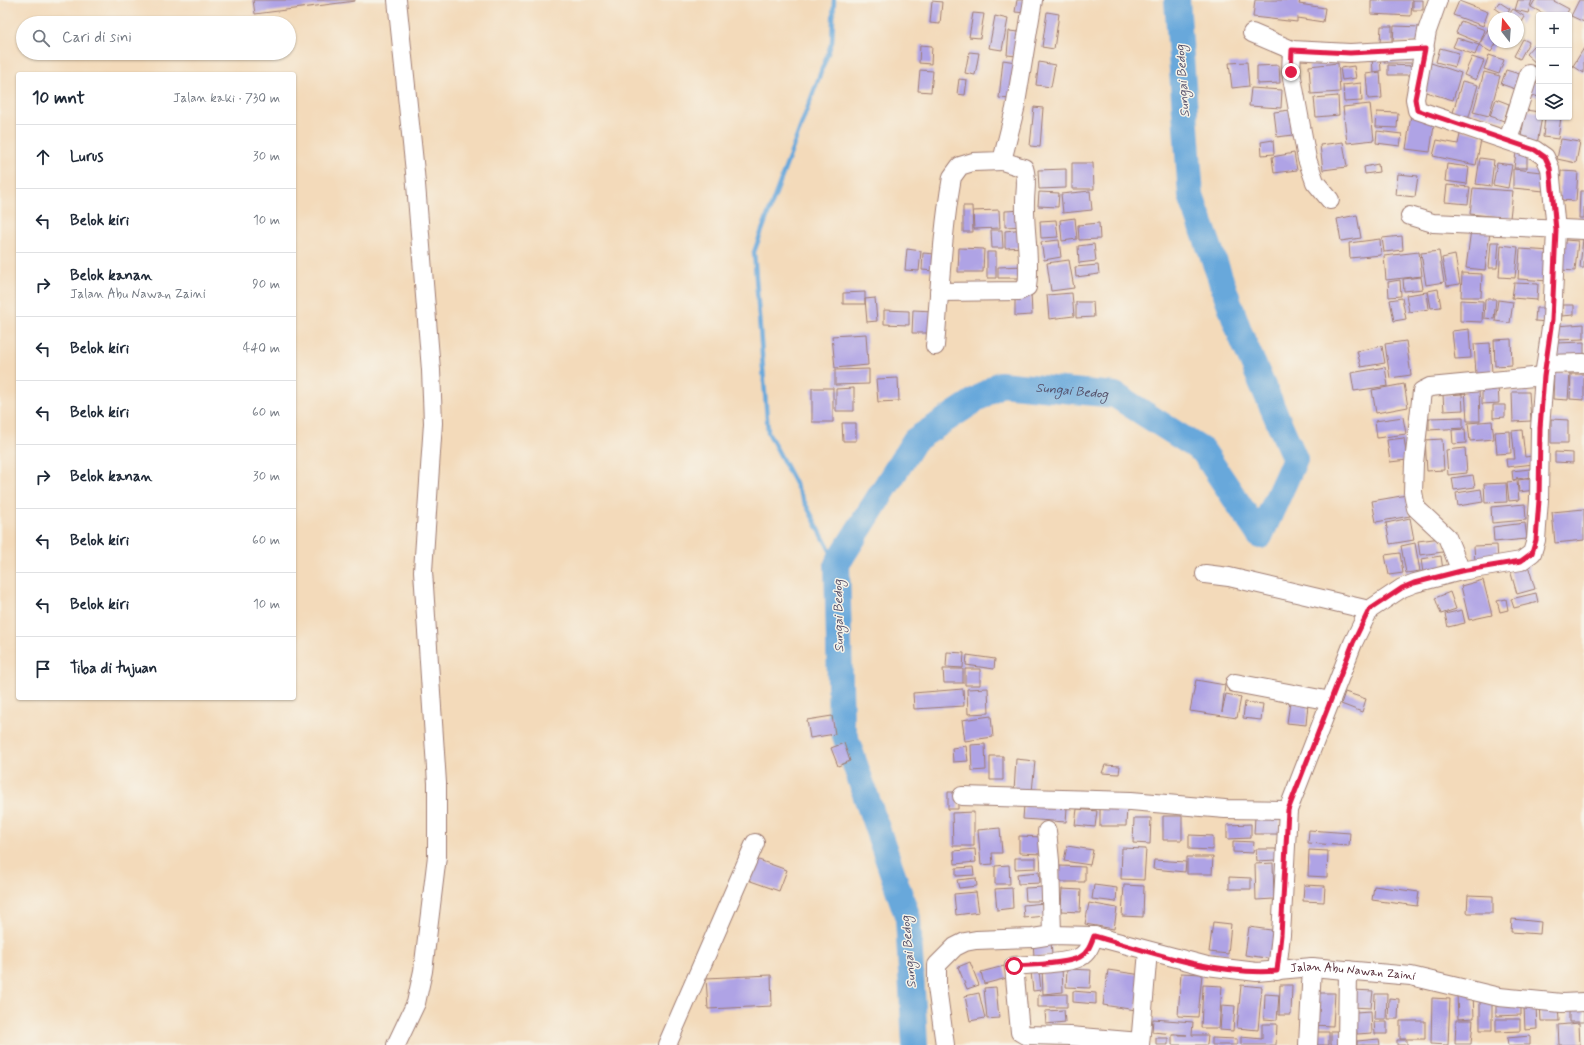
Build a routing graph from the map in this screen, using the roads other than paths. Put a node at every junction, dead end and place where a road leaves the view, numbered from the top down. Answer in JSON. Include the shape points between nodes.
{"nodes":[{"id":1,"x":397,"y":0,"type":"edge"},
{"id":2,"x":1033,"y":0,"type":"edge"},
{"id":3,"x":1438,"y":0,"type":"edge"},
{"id":4,"x":1252,"y":33,"type":"dead end"},
{"id":5,"x":1425,"y":49,"type":"junction"},
{"id":6,"x":1292,"y":50,"type":"junction"},
{"id":7,"x":1529,"y":74,"type":"dead end"},
{"id":8,"x":1508,"y":140,"type":"junction"},
{"id":9,"x":1002,"y":161,"type":"junction"},
{"id":10,"x":1330,"y":200,"type":"dead end"},
{"id":11,"x":1410,"y":216,"type":"dead end"},
{"id":12,"x":1556,"y":230,"type":"junction"},
{"id":13,"x":1584,"y":230,"type":"edge"},
{"id":14,"x":939,"y":292,"type":"junction"},
{"id":15,"x":935,"y":346,"type":"dead end"},
{"id":16,"x":1584,"y":363,"type":"edge"},
{"id":17,"x":1545,"y":370,"type":"junction"},
{"id":18,"x":1461,"y":571,"type":"junction"},
{"id":19,"x":1205,"y":574,"type":"dead end"},
{"id":20,"x":1369,"y":610,"type":"junction"},
{"id":21,"x":1236,"y":683,"type":"dead end"},
{"id":22,"x":1331,"y":701,"type":"junction"},
{"id":23,"x":962,"y":796,"type":"dead end"},
{"id":24,"x":1288,"y":810,"type":"junction"},
{"id":25,"x":1047,"y":831,"type":"dead end"},
{"id":26,"x":755,"y":843,"type":"dead end"},
{"id":27,"x":1052,"y":935,"type":"junction"},
{"id":28,"x":1094,"y":936,"type":"junction"},
{"id":29,"x":1148,"y":951,"type":"junction"},
{"id":30,"x":1312,"y":967,"type":"junction"},
{"id":31,"x":1348,"y":970,"type":"junction"},
{"id":32,"x":1277,"y":971,"type":"junction"},
{"id":33,"x":1584,"y":1002,"type":"edge"},
{"id":34,"x":1140,"y":1044,"type":"edge"},
{"id":35,"x":396,"y":1045,"type":"edge"},
{"id":36,"x":666,"y":1045,"type":"edge"},
{"id":37,"x":945,"y":1045,"type":"edge"},
{"id":38,"x":1308,"y":1045,"type":"edge"},
{"id":39,"x":1347,"y":1045,"type":"edge"}],
"edges":[{"from":1,"to":35,"type":"street","via":[[419,219],[431,377],[433,423],[423,571],[437,783],[437,856],[423,971],[416,1003]]},
{"from":2,"to":9,"type":"street","via":[[1015,109]]},
{"from":3,"to":5,"type":"street","via":[[1427,31]]},
{"from":4,"to":6,"type":"street"},
{"from":5,"to":6,"type":"street","via":[[1350,53]]},
{"from":5,"to":8,"type":"street","via":[[1415,99],[1417,110]]},
{"from":6,"to":10,"type":"street","via":[[1291,72],[1306,159],[1315,182]]},
{"from":7,"to":8,"type":"street"},
{"from":8,"to":12,"type":"street","via":[[1535,150],[1545,157],[1550,168]]},
{"from":9,"to":14,"type":"street","via":[[973,162],[960,166],[952,177],[939,274]]},
{"from":9,"to":14,"type":"street","via":[[1024,168],[1027,177],[1027,287],[1019,291]]},
{"from":11,"to":12,"type":"street","via":[[1433,223]]},
{"from":12,"to":13,"type":"street"},
{"from":12,"to":17,"type":"street","via":[[1552,320]]},
{"from":14,"to":15,"type":"street"},
{"from":16,"to":17,"type":"street"},
{"from":17,"to":18,"type":"street","via":[[1540,428],[1539,500],[1536,540],[1532,553],[1521,561]]},
{"from":17,"to":18,"type":"street","via":[[1430,387],[1422,391],[1413,468],[1416,508],[1447,538]]},
{"from":18,"to":20,"type":"street","via":[[1402,588]]},
{"from":19,"to":20,"type":"street","via":[[1229,577]]},
{"from":20,"to":22,"type":"street","via":[[1353,643]]},
{"from":21,"to":22,"type":"street"},
{"from":22,"to":24,"type":"street"},
{"from":23,"to":24,"type":"street","via":[[1131,801],[1224,809]]},
{"from":24,"to":32,"type":"street"},
{"from":25,"to":27,"type":"street"},
{"from":26,"to":36,"type":"street"},
{"from":27,"to":28,"type":"street","name":"Jalan Abu Nawan Zaini"},
{"from":27,"to":37,"type":"street","name":"Jalan Abu Nawan Zaini","via":[[970,941],[955,947],[944,956],[937,965],[937,987]]},
{"from":28,"to":29,"type":"street","name":"Jalan Abu Nawan Zaini"},
{"from":28,"to":34,"type":"street","via":[[1088,949],[1080,957],[1014,966],[1020,1032],[1025,1035],[1070,1036]]},
{"from":29,"to":32,"type":"street","name":"Jalan Abu Nawan Zaini","via":[[1207,966],[1257,972]]},
{"from":29,"to":34,"type":"street"},
{"from":30,"to":31,"type":"street","name":"Jalan Abu Nawan Zaini"},
{"from":30,"to":32,"type":"street","name":"Jalan Abu Nawan Zaini"},
{"from":30,"to":38,"type":"street"},
{"from":31,"to":33,"type":"street","name":"Jalan Abu Nawan Zaini","via":[[1411,976],[1499,996],[1562,1003]]},
{"from":31,"to":39,"type":"street"}]}
